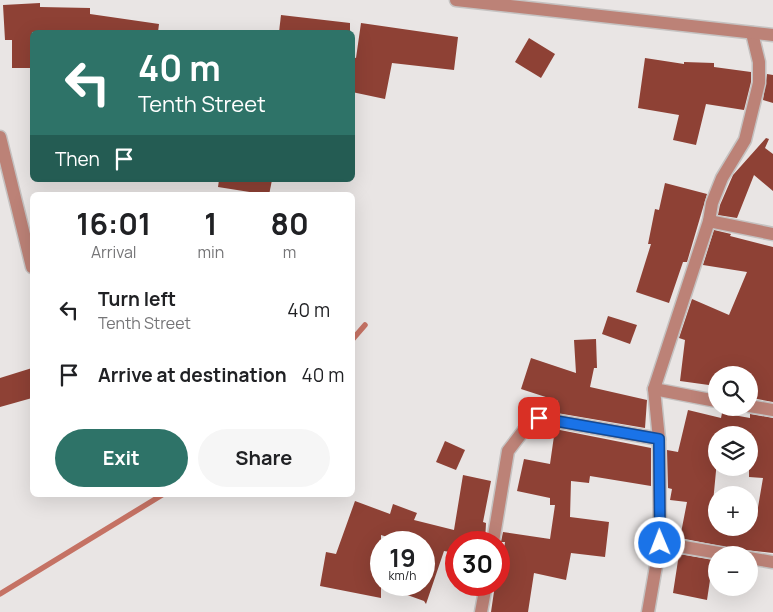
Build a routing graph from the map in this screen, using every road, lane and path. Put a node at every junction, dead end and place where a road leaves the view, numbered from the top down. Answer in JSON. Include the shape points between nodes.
{"nodes":[{"id":1,"x":456,"y":0,"type":"edge"},
{"id":2,"x":752,"y":33,"type":"junction"},
{"id":3,"x":773,"y":35,"type":"edge"},
{"id":4,"x":0,"y":136,"type":"edge"},
{"id":5,"x":709,"y":221,"type":"junction"},
{"id":6,"x":773,"y":234,"type":"edge"},
{"id":7,"x":30,"y":259,"type":"edge"},
{"id":8,"x":654,"y":389,"type":"junction"},
{"id":9,"x":708,"y":399,"type":"edge"},
{"id":10,"x":758,"y":408,"type":"edge"},
{"id":11,"x":773,"y":410,"type":"edge"},
{"id":12,"x":659,"y":439,"type":"junction"},
{"id":13,"x":495,"y":531,"type":"edge"},
{"id":14,"x":660,"y":543,"type":"junction"},
{"id":15,"x":708,"y":551,"type":"edge"},
{"id":16,"x":758,"y":560,"type":"edge"},
{"id":17,"x":773,"y":562,"type":"edge"},
{"id":18,"x":484,"y":596,"type":"edge"},
{"id":19,"x":481,"y":612,"type":"edge"},
{"id":20,"x":648,"y":612,"type":"edge"}],
"edges":[{"from":1,"to":2,"type":"street"},
{"from":2,"to":3,"type":"street"},
{"from":2,"to":5,"type":"street","via":[[759,62],[759,83],[745,140],[722,178],[712,202]]},
{"from":4,"to":7,"type":"street"},
{"from":5,"to":6,"type":"street"},
{"from":5,"to":8,"type":"street"},
{"from":8,"to":9,"type":"street"},
{"from":8,"to":12,"type":"street"},
{"from":10,"to":11,"type":"street"},
{"from":12,"to":13,"type":"street","via":[[539,418],[524,430],[508,451]]},
{"from":12,"to":14,"type":"street"},
{"from":14,"to":15,"type":"street"},
{"from":14,"to":20,"type":"street"},
{"from":16,"to":17,"type":"street"},
{"from":18,"to":19,"type":"street"}]}
